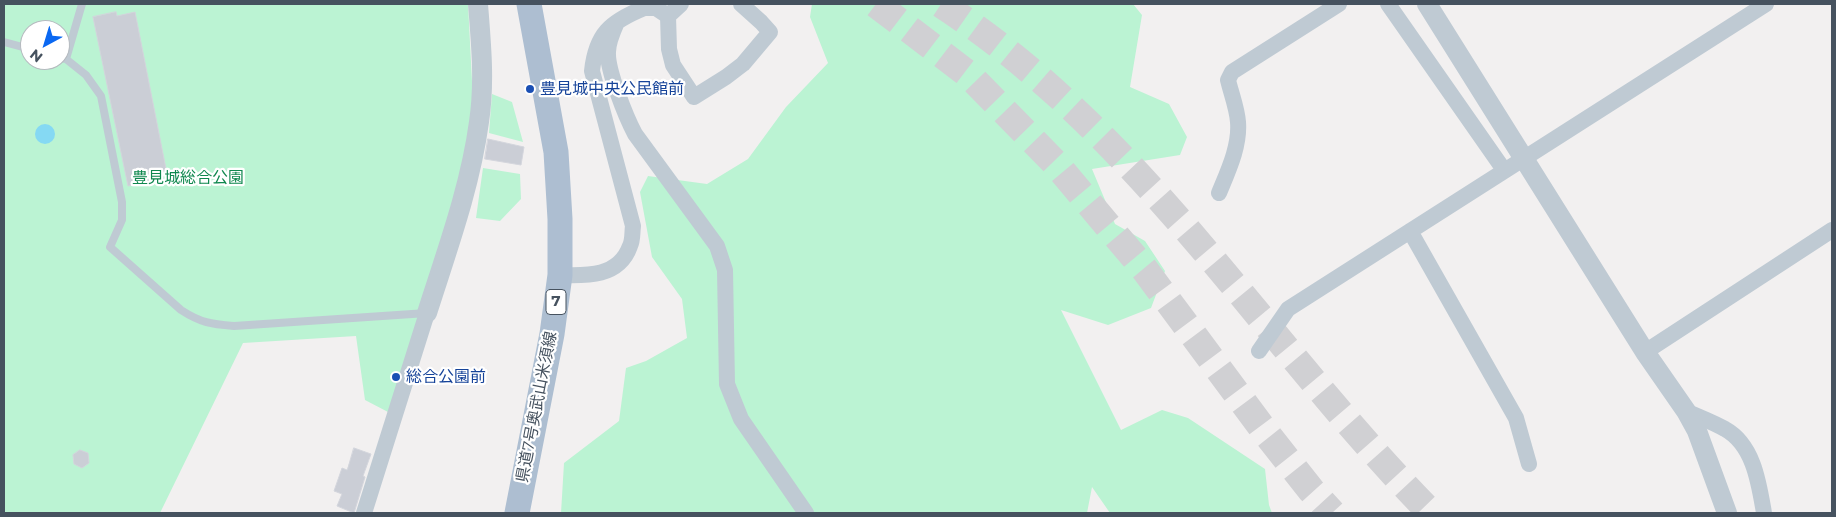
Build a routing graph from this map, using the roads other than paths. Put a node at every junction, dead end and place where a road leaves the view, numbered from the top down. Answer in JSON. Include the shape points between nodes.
{"nodes":[{"id":1,"x":82,"y":4,"type":"edge"},
{"id":2,"x":478,"y":4,"type":"edge"},
{"id":3,"x":529,"y":4,"type":"edge"},
{"id":4,"x":681,"y":4,"type":"edge"},
{"id":5,"x":741,"y":4,"type":"edge"},
{"id":6,"x":1339,"y":4,"type":"edge"},
{"id":7,"x":1388,"y":4,"type":"edge"},
{"id":8,"x":1426,"y":4,"type":"edge"},
{"id":9,"x":1766,"y":4,"type":"edge"},
{"id":10,"x":644,"y":6,"type":"edge"},
{"id":11,"x":668,"y":16,"type":"junction"},
{"id":12,"x":617,"y":22,"type":"junction"},
{"id":13,"x":70,"y":39,"type":"edge"},
{"id":14,"x":4,"y":42,"type":"edge"},
{"id":15,"x":20,"y":46,"type":"edge"},
{"id":16,"x":70,"y":64,"type":"edge"},
{"id":17,"x":1523,"y":158,"type":"junction"},
{"id":18,"x":1504,"y":170,"type":"junction"},
{"id":19,"x":1219,"y":193,"type":"dead end"},
{"id":20,"x":1410,"y":230,"type":"junction"},
{"id":21,"x":1832,"y":230,"type":"edge"},
{"id":22,"x":560,"y":275,"type":"junction"},
{"id":23,"x":427,"y":313,"type":"junction"},
{"id":24,"x":1259,"y":351,"type":"dead end"},
{"id":25,"x":1645,"y":352,"type":"junction"},
{"id":26,"x":1686,"y":411,"type":"junction"},
{"id":27,"x":1529,"y":464,"type":"dead end"},
{"id":28,"x":364,"y":513,"type":"edge"},
{"id":29,"x":517,"y":513,"type":"edge"},
{"id":30,"x":806,"y":513,"type":"edge"},
{"id":31,"x":1727,"y":513,"type":"edge"},
{"id":32,"x":1764,"y":513,"type":"edge"}],
"edges":[{"from":1,"to":13,"type":"lane"},
{"from":2,"to":23,"type":"street","via":[[483,68],[480,121],[467,187]]},
{"from":3,"to":22,"type":"main road","name":"県道7号奥武山米須線","number":"7","via":[[556,152]]},
{"from":4,"to":11,"type":"street"},
{"from":5,"to":11,"type":"street","via":[[770,32],[743,64],[694,97],[673,65]]},
{"from":6,"to":19,"type":"street","via":[[1232,72],[1228,80],[1238,122],[1237,142]]},
{"from":7,"to":18,"type":"street"},
{"from":8,"to":17,"type":"street"},
{"from":9,"to":17,"type":"street"},
{"from":10,"to":11,"type":"street","via":[[656,8]]},
{"from":10,"to":12,"type":"street"},
{"from":12,"to":22,"type":"street","via":[[607,30],[594,52],[592,72],[633,226],[630,246],[620,263],[605,272],[585,276]]},
{"from":12,"to":30,"type":"street","via":[[608,51],[627,120],[717,246],[725,270],[727,384],[741,419]]},
{"from":14,"to":15,"type":"lane"},
{"from":16,"to":23,"type":"lane","via":[[86,74],[101,96],[122,202],[122,220],[110,247],[181,310],[210,324],[234,326]]},
{"from":17,"to":18,"type":"street"},
{"from":17,"to":25,"type":"street"},
{"from":18,"to":20,"type":"street"},
{"from":20,"to":24,"type":"street","via":[[1288,309]]},
{"from":20,"to":27,"type":"street","via":[[1516,418]]},
{"from":21,"to":25,"type":"street"},
{"from":22,"to":29,"type":"main road","name":"県道7号奥武山米須線","number":"7","via":[[552,334]]},
{"from":23,"to":28,"type":"street"},
{"from":25,"to":26,"type":"street"},
{"from":26,"to":31,"type":"street"},
{"from":26,"to":32,"type":"street","via":[[1727,430],[1743,445],[1758,477]]}]}
